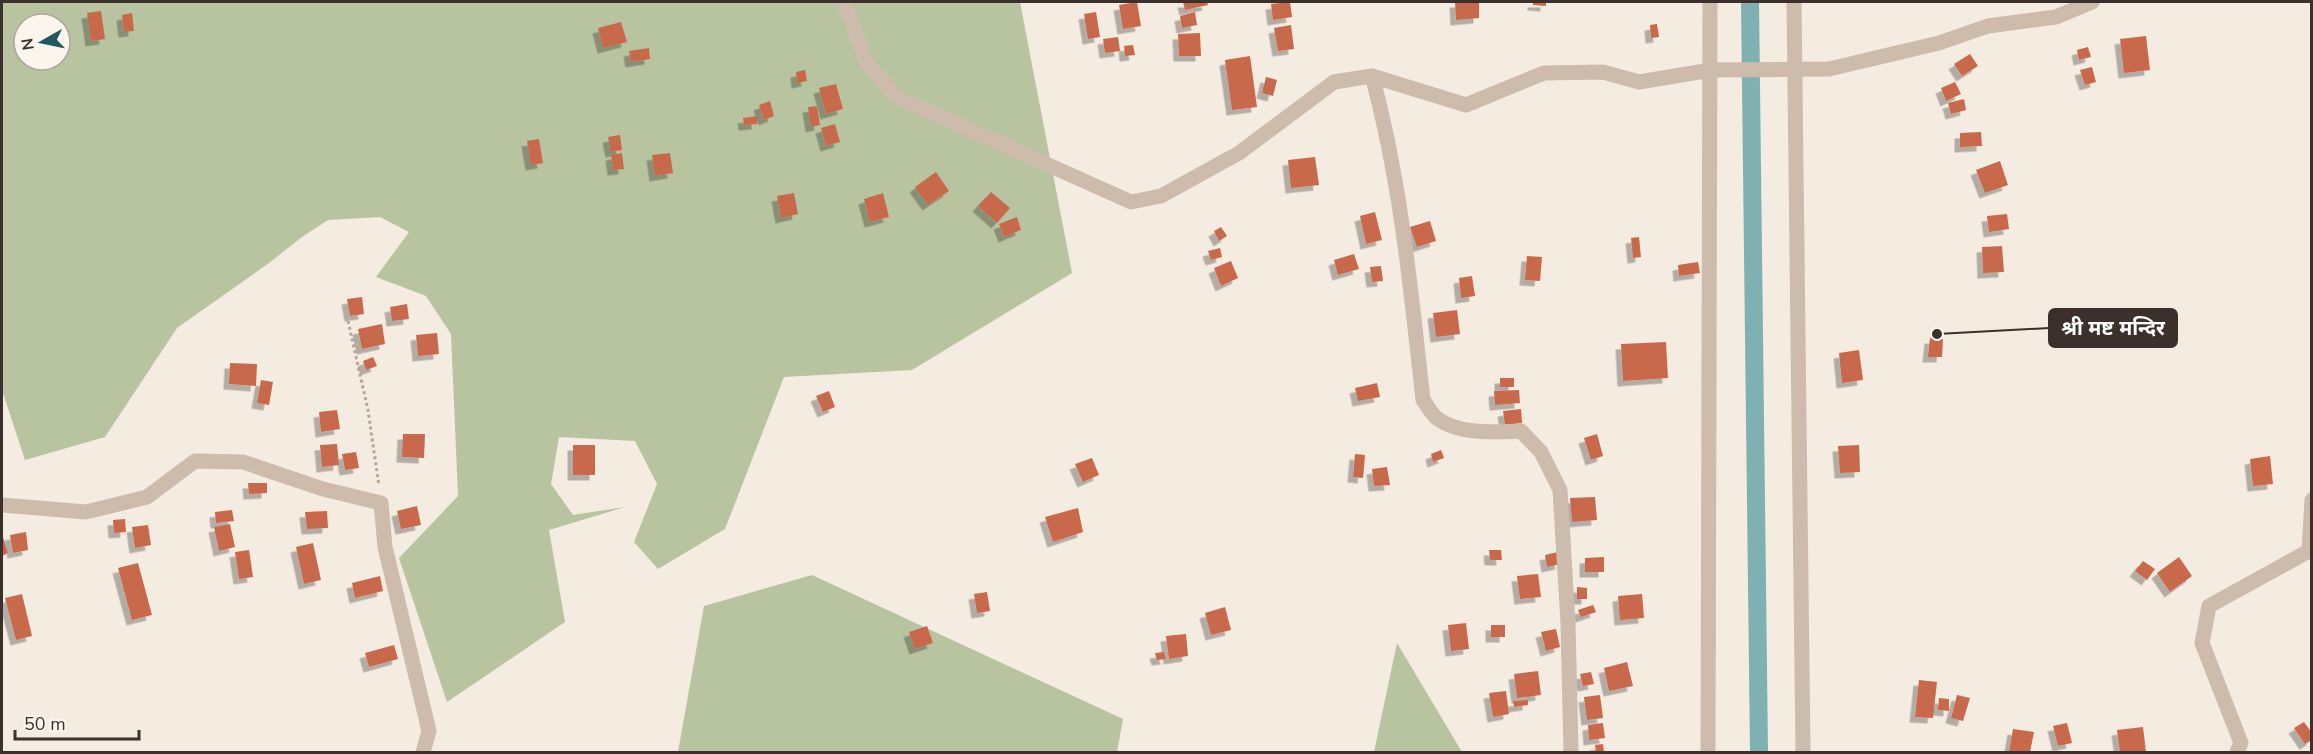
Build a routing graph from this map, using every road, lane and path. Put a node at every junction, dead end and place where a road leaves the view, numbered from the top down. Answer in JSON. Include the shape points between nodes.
{"nodes":[{"id":1,"x":844,"y":2,"type":"edge"},
{"id":2,"x":1710,"y":2,"type":"edge"},
{"id":3,"x":1794,"y":2,"type":"edge"},
{"id":4,"x":2092,"y":2,"type":"edge"},
{"id":5,"x":1789,"y":70,"type":"junction"},
{"id":6,"x":1715,"y":71,"type":"junction"},
{"id":7,"x":1372,"y":76,"type":"junction"},
{"id":8,"x":348,"y":321,"type":"dead end"},
{"id":9,"x":2312,"y":500,"type":"edge"},
{"id":10,"x":381,"y":502,"type":"junction"},
{"id":11,"x":2,"y":505,"type":"edge"},
{"id":12,"x":423,"y":753,"type":"edge"},
{"id":13,"x":1571,"y":753,"type":"edge"},
{"id":14,"x":1708,"y":753,"type":"edge"},
{"id":15,"x":1803,"y":753,"type":"edge"},
{"id":16,"x":2237,"y":753,"type":"edge"}],
"edges":[{"from":1,"to":7,"type":"street","via":[[866,62],[897,97],[1131,202],[1161,196],[1239,153],[1334,82]]},
{"from":2,"to":6,"type":"street"},
{"from":3,"to":5,"type":"street"},
{"from":4,"to":5,"type":"street","via":[[2056,17],[1988,26],[1858,64]]},
{"from":5,"to":6,"type":"street"},
{"from":5,"to":15,"type":"street"},
{"from":6,"to":7,"type":"street","via":[[1639,82],[1603,72],[1544,73],[1466,105]]},
{"from":6,"to":14,"type":"street"},
{"from":7,"to":13,"type":"street","via":[[1406,252],[1423,400],[1436,418],[1455,428],[1521,431],[1541,452],[1560,490]]},
{"from":8,"to":10,"type":"path","via":[[368,410]]},
{"from":9,"to":16,"type":"street","via":[[2309,551],[2209,606],[2202,643],[2241,743]]},
{"from":10,"to":11,"type":"street","via":[[323,489],[243,462],[195,461],[147,497],[86,512]]},
{"from":10,"to":12,"type":"street","via":[[385,547],[429,731]]}]}
